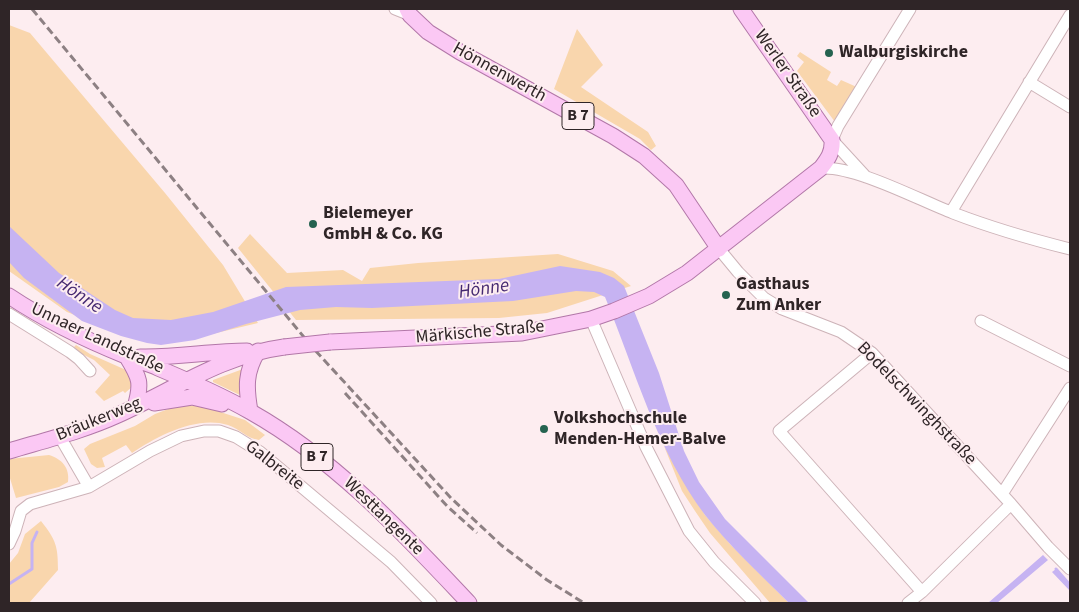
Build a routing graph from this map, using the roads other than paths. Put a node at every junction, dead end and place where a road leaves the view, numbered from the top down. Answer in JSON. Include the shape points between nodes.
{"nodes":[{"id":1,"x":395,"y":9,"type":"edge"},
{"id":2,"x":741,"y":9,"type":"edge"},
{"id":3,"x":910,"y":9,"type":"edge"},
{"id":4,"x":408,"y":12,"type":"edge"},
{"id":5,"x":1069,"y":16,"type":"edge"},
{"id":6,"x":1029,"y":82,"type":"junction"},
{"id":7,"x":1070,"y":106,"type":"edge"},
{"id":8,"x":832,"y":140,"type":"junction"},
{"id":9,"x":821,"y":168,"type":"junction"},
{"id":10,"x":868,"y":178,"type":"junction"},
{"id":11,"x":951,"y":212,"type":"junction"},
{"id":12,"x":1070,"y":248,"type":"edge"},
{"id":13,"x":719,"y":249,"type":"junction"},
{"id":14,"x":9,"y":296,"type":"edge"},
{"id":15,"x":9,"y":314,"type":"edge"},
{"id":16,"x":596,"y":317,"type":"junction"},
{"id":17,"x":981,"y":321,"type":"dead end"},
{"id":18,"x":258,"y":351,"type":"junction"},
{"id":19,"x":872,"y":353,"type":"junction"},
{"id":20,"x":127,"y":357,"type":"junction"},
{"id":21,"x":1070,"y":366,"type":"edge"},
{"id":22,"x":90,"y":371,"type":"dead end"},
{"id":23,"x":186,"y":380,"type":"junction"},
{"id":24,"x":1070,"y":388,"type":"edge"},
{"id":25,"x":135,"y":407,"type":"junction"},
{"id":26,"x":250,"y":411,"type":"junction"},
{"id":27,"x":60,"y":437,"type":"junction"},
{"id":28,"x":9,"y":451,"type":"edge"},
{"id":29,"x":89,"y":487,"type":"junction"},
{"id":30,"x":1002,"y":494,"type":"junction"},
{"id":31,"x":1011,"y":504,"type":"junction"},
{"id":32,"x":9,"y":544,"type":"edge"},
{"id":33,"x":1070,"y":569,"type":"edge"},
{"id":34,"x":922,"y":592,"type":"junction"},
{"id":35,"x":432,"y":603,"type":"edge"},
{"id":36,"x":469,"y":603,"type":"edge"},
{"id":37,"x":755,"y":603,"type":"edge"},
{"id":38,"x":908,"y":603,"type":"edge"}],
"edges":[{"from":1,"to":4,"type":"street","name":"Hönnenwerth"},
{"from":2,"to":8,"type":"main road","name":"Werler Straße"},
{"from":3,"to":8,"type":"street"},
{"from":4,"to":13,"type":"main road","name":"Hönnenwerth","number":"B 7","via":[[428,32],[460,52],[644,156],[676,185]]},
{"from":5,"to":6,"type":"street"},
{"from":6,"to":7,"type":"street"},
{"from":6,"to":11,"type":"street"},
{"from":8,"to":9,"type":"main road","name":"Märkische Straße","via":[[829,159]]},
{"from":8,"to":10,"type":"street"},
{"from":9,"to":10,"type":"street"},
{"from":9,"to":13,"type":"main road","name":"Märkische Straße"},
{"from":10,"to":11,"type":"street"},
{"from":11,"to":12,"type":"street","via":[[993,228]]},
{"from":13,"to":16,"type":"main road","name":"Märkische Straße","via":[[649,296]]},
{"from":13,"to":19,"type":"street","name":"Bodelschwinghstraße","via":[[764,298],[782,309],[841,332]]},
{"from":14,"to":20,"type":"main road","name":"Unnaer Landstraße"},
{"from":15,"to":22,"type":"street","name":"Unnaer Landstraße","via":[[70,352]]},
{"from":16,"to":18,"type":"main road","name":"Märkische Straße","bridge":true,"via":[[522,333],[330,342]]},
{"from":16,"to":37,"type":"street","via":[[646,447],[689,530],[714,562]]},
{"from":17,"to":21,"type":"street"},
{"from":18,"to":20,"type":"main road"},
{"from":18,"to":23,"type":"main road","name":"Märkische Straße"},
{"from":18,"to":26,"type":"main road","via":[[251,363],[246,391]]},
{"from":19,"to":30,"type":"street","name":"Bodelschwinghstraße"},
{"from":19,"to":34,"type":"street","via":[[779,431]]},
{"from":20,"to":23,"type":"main road","name":"Unnaer Landstraße"},
{"from":20,"to":25,"type":"main road","via":[[139,380]]},
{"from":23,"to":25,"type":"main road","name":"Bräukerweg"},
{"from":23,"to":26,"type":"main road","name":"Westtangente","number":"B 7"},
{"from":24,"to":30,"type":"street"},
{"from":25,"to":26,"type":"main road","via":[[192,397]]},
{"from":25,"to":27,"type":"main road","name":"Bräukerweg"},
{"from":26,"to":36,"type":"main road","name":"Westtangente","number":"B 7","via":[[342,476]]},
{"from":27,"to":28,"type":"main road","name":"Bräukerweg"},
{"from":27,"to":29,"type":"street"},
{"from":29,"to":32,"type":"street","name":"Galbreite","via":[[30,504],[20,511]]},
{"from":29,"to":35,"type":"street","name":"Galbreite","via":[[181,436],[219,431],[256,449],[391,562]]},
{"from":30,"to":31,"type":"street","name":"Bodelschwinghstraße"},
{"from":31,"to":33,"type":"street","name":"Bodelschwinghstraße"},
{"from":31,"to":34,"type":"street"},
{"from":34,"to":38,"type":"street"}]}
